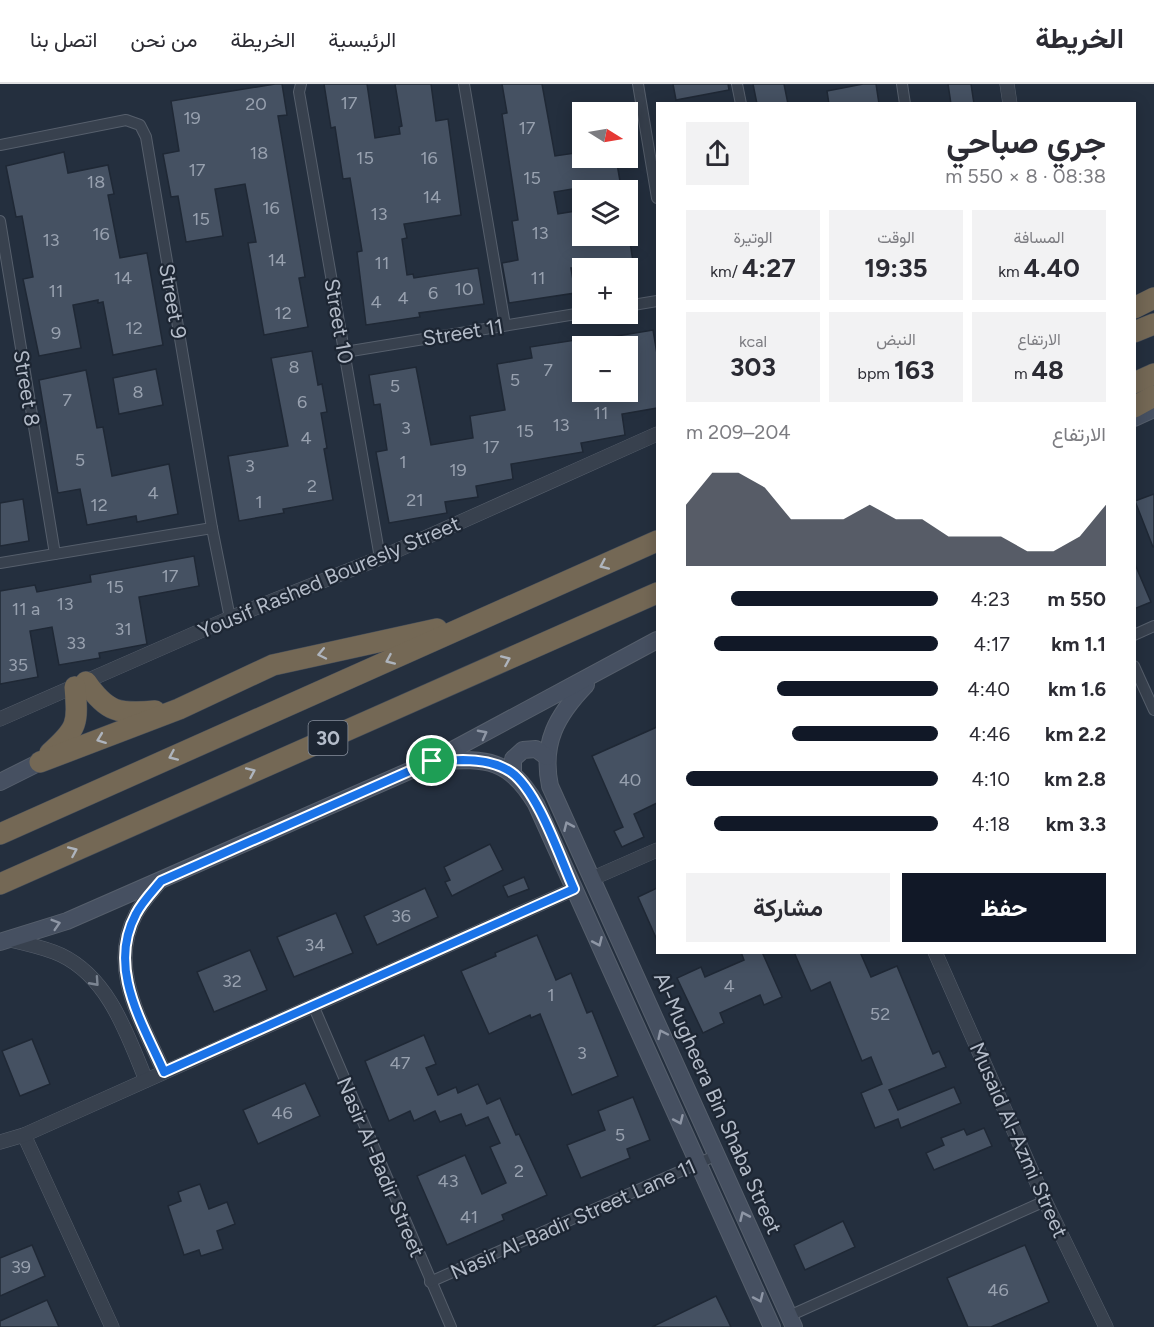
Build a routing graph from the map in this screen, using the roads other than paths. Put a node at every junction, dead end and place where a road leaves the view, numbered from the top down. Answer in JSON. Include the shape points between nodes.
{"nodes":[{"id":1,"x":301,"y":84,"type":"edge"},
{"id":2,"x":464,"y":84,"type":"edge"},
{"id":3,"x":638,"y":84,"type":"edge"},
{"id":4,"x":737,"y":84,"type":"edge"},
{"id":5,"x":902,"y":84,"type":"edge"},
{"id":6,"x":1007,"y":84,"type":"edge"},
{"id":7,"x":741,"y":102,"type":"edge"},
{"id":8,"x":905,"y":102,"type":"edge"},
{"id":9,"x":1010,"y":102,"type":"edge"},
{"id":10,"x":0,"y":145,"type":"edge"},
{"id":11,"x":656,"y":186,"type":"edge"},
{"id":12,"x":0,"y":221,"type":"edge"},
{"id":13,"x":1154,"y":298,"type":"edge"},
{"id":14,"x":656,"y":301,"type":"edge"},
{"id":15,"x":638,"y":304,"type":"edge"},
{"id":16,"x":1136,"y":307,"type":"edge"},
{"id":17,"x":572,"y":315,"type":"edge"},
{"id":18,"x":1154,"y":324,"type":"edge"},
{"id":19,"x":505,"y":325,"type":"junction"},
{"id":20,"x":1136,"y":331,"type":"edge"},
{"id":21,"x":345,"y":352,"type":"junction"},
{"id":22,"x":1154,"y":374,"type":"edge"},
{"id":23,"x":1136,"y":382,"type":"edge"},
{"id":24,"x":1154,"y":396,"type":"edge"},
{"id":25,"x":1136,"y":406,"type":"edge"},
{"id":26,"x":1154,"y":409,"type":"edge"},
{"id":27,"x":1136,"y":417,"type":"edge"},
{"id":28,"x":656,"y":435,"type":"edge"},
{"id":29,"x":212,"y":528,"type":"junction"},
{"id":30,"x":656,"y":541,"type":"edge"},
{"id":31,"x":55,"y":554,"type":"junction"},
{"id":32,"x":380,"y":558,"type":"junction"},
{"id":33,"x":0,"y":563,"type":"edge"},
{"id":34,"x":656,"y":593,"type":"edge"},
{"id":35,"x":230,"y":618,"type":"junction"},
{"id":36,"x":482,"y":619,"type":"junction"},
{"id":37,"x":1154,"y":626,"type":"edge"},
{"id":38,"x":1136,"y":634,"type":"edge"},
{"id":39,"x":656,"y":641,"type":"edge"},
{"id":40,"x":1136,"y":670,"type":"edge"},
{"id":41,"x":597,"y":674,"type":"junction"},
{"id":42,"x":80,"y":684,"type":"junction"},
{"id":43,"x":179,"y":709,"type":"junction"},
{"id":44,"x":1154,"y":710,"type":"edge"},
{"id":45,"x":0,"y":719,"type":"edge"},
{"id":46,"x":547,"y":757,"type":"junction"},
{"id":47,"x":432,"y":761,"type":"junction"},
{"id":48,"x":40,"y":762,"type":"junction"},
{"id":49,"x":513,"y":773,"type":"junction"},
{"id":50,"x":0,"y":782,"type":"edge"},
{"id":51,"x":0,"y":834,"type":"edge"},
{"id":52,"x":656,"y":850,"type":"edge"},
{"id":53,"x":591,"y":879,"type":"junction"},
{"id":54,"x":161,"y":881,"type":"junction"},
{"id":55,"x":0,"y":884,"type":"edge"},
{"id":56,"x":574,"y":889,"type":"junction"},
{"id":57,"x":3,"y":940,"type":"edge"},
{"id":58,"x":936,"y":954,"type":"edge"},
{"id":59,"x":313,"y":1005,"type":"junction"},
{"id":60,"x":164,"y":1072,"type":"junction"},
{"id":61,"x":146,"y":1080,"type":"junction"},
{"id":62,"x":24,"y":1135,"type":"junction"},
{"id":63,"x":0,"y":1142,"type":"edge"},
{"id":64,"x":717,"y":1155,"type":"junction"},
{"id":65,"x":699,"y":1164,"type":"junction"},
{"id":66,"x":1045,"y":1201,"type":"junction"},
{"id":67,"x":430,"y":1282,"type":"junction"},
{"id":68,"x":791,"y":1321,"type":"edge"},
{"id":69,"x":112,"y":1327,"type":"edge"},
{"id":70,"x":451,"y":1327,"type":"edge"},
{"id":71,"x":772,"y":1327,"type":"edge"},
{"id":72,"x":1106,"y":1327,"type":"edge"}],
"edges":[{"from":1,"to":21,"type":"street","name":"Street 10","via":[[299,92]]},
{"from":2,"to":19,"type":"street"},
{"from":3,"to":11,"type":"street"},
{"from":4,"to":7,"type":"street"},
{"from":5,"to":8,"type":"street"},
{"from":6,"to":9,"type":"street"},
{"from":10,"to":29,"type":"street","name":"Street 9","via":[[126,120],[140,125],[146,137]]},
{"from":12,"to":31,"type":"street","name":"Street 8"},
{"from":13,"to":16,"type":"highway"},
{"from":14,"to":15,"type":"street"},
{"from":17,"to":19,"type":"street","name":"Street 11"},
{"from":18,"to":20,"type":"highway"},
{"from":19,"to":21,"type":"street","name":"Street 11"},
{"from":21,"to":32,"type":"street","name":"Street 10"},
{"from":22,"to":23,"type":"highway"},
{"from":24,"to":25,"type":"highway"},
{"from":26,"to":27,"type":"main road"},
{"from":28,"to":32,"type":"street","name":"Yousif Rashed Bouresly Street"},
{"from":29,"to":31,"type":"street"},
{"from":29,"to":35,"type":"street","name":"Street 9"},
{"from":30,"to":36,"type":"highway","number":"30","one_way":true},
{"from":31,"to":33,"type":"street"},
{"from":32,"to":35,"type":"street","name":"Yousif Rashed Bouresly Street"},
{"from":55,"to":34,"type":"highway","number":"30","one_way":true},
{"from":35,"to":42,"type":"street","name":"Yousif Rashed Bouresly Street"},
{"from":36,"to":43,"type":"highway","one_way":true,"via":[[273,665]]},
{"from":36,"to":51,"type":"highway","number":"30","one_way":true},
{"from":37,"to":38,"type":"street"},
{"from":39,"to":41,"type":"main road"},
{"from":40,"to":44,"type":"street"},
{"from":41,"to":46,"type":"main road","name":"Al-Mugheera Bin Shaba Street","via":[[561,714]]},
{"from":47,"to":41,"type":"main road","one_way":true},
{"from":42,"to":43,"type":"highway","via":[[121,712]]},
{"from":42,"to":45,"type":"street","name":"Yousif Rashed Bouresly Street"},
{"from":42,"to":48,"type":"highway","via":[[74,729]]},
{"from":43,"to":48,"type":"highway","one_way":true},
{"from":46,"to":49,"type":"main road","via":[[537,749],[523,750],[513,759]]},
{"from":53,"to":46,"type":"main road","name":"Al-Mugheera Bin Shaba Street","one_way":true,"via":[[550,786]]},
{"from":47,"to":49,"type":"main road","name":"Al-Mugheera Bin Shaba Street","via":[[486,761]]},
{"from":47,"to":54,"type":"main road"},
{"from":48,"to":50,"type":"main road"},
{"from":49,"to":56,"type":"main road","name":"Al-Mugheera Bin Shaba Street","via":[[536,804]]},
{"from":52,"to":53,"type":"street"},
{"from":64,"to":53,"type":"main road","name":"Al-Mugheera Bin Shaba Street","one_way":true},
{"from":57,"to":54,"type":"main road","one_way":true,"via":[[67,921]]},
{"from":54,"to":60,"type":"street","via":[[136,913],[126,943],[124,973],[128,992]]},
{"from":56,"to":59,"type":"street"},
{"from":56,"to":65,"type":"main road","name":"Al-Mugheera Bin Shaba Street","one_way":true},
{"from":57,"to":61,"type":"street","one_way":true,"via":[[64,956],[92,977],[123,1023]]},
{"from":58,"to":66,"type":"street","name":"Musaid Al-Azmi Street"},
{"from":59,"to":60,"type":"street"},
{"from":59,"to":67,"type":"street","name":"Nasir Al-Badir Street"},
{"from":60,"to":61,"type":"street"},
{"from":61,"to":62,"type":"street"},
{"from":62,"to":63,"type":"street"},
{"from":62,"to":69,"type":"street"},
{"from":64,"to":65,"type":"street","name":"Nasir Al-Badir Street Lane 11"},
{"from":68,"to":64,"type":"main road","name":"Al-Mugheera Bin Shaba Street","one_way":true},
{"from":65,"to":67,"type":"street","name":"Nasir Al-Badir Street Lane 11"},
{"from":65,"to":71,"type":"main road","name":"Al-Mugheera Bin Shaba Street","one_way":true},
{"from":66,"to":68,"type":"street"},
{"from":66,"to":72,"type":"street","name":"Musaid Al-Azmi Street"},
{"from":67,"to":70,"type":"street","name":"Nasir Al-Badir Street"}]}
